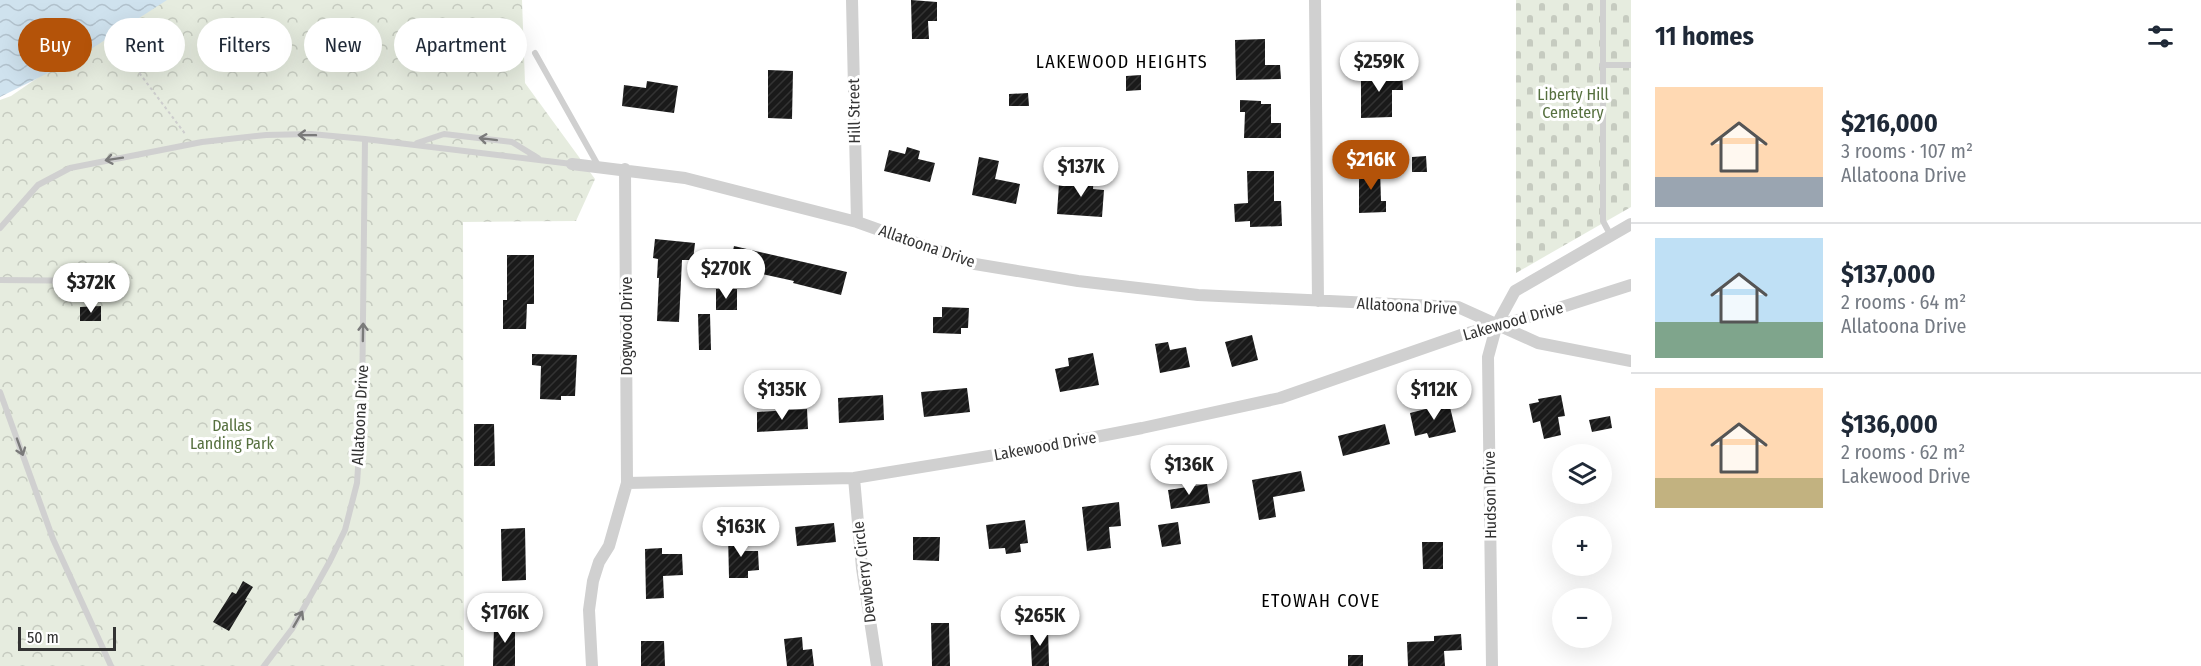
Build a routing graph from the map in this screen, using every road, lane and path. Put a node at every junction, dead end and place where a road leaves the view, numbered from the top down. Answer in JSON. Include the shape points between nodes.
{"nodes":[{"id":1,"x":852,"y":0,"type":"edge"},
{"id":2,"x":1315,"y":0,"type":"edge"},
{"id":3,"x":1603,"y":0,"type":"edge"},
{"id":4,"x":535,"y":53,"type":"dead end"},
{"id":5,"x":1602,"y":65,"type":"junction"},
{"id":6,"x":1631,"y":65,"type":"edge"},
{"id":7,"x":139,"y":72,"type":"edge"},
{"id":8,"x":365,"y":139,"type":"junction"},
{"id":9,"x":192,"y":143,"type":"junction"},
{"id":10,"x":414,"y":144,"type":"junction"},
{"id":11,"x":541,"y":160,"type":"junction"},
{"id":12,"x":572,"y":164,"type":"joint"},
{"id":13,"x":599,"y":168,"type":"junction"},
{"id":14,"x":625,"y":169,"type":"junction"},
{"id":15,"x":857,"y":222,"type":"junction"},
{"id":16,"x":1631,"y":224,"type":"edge"},
{"id":17,"x":0,"y":228,"type":"edge"},
{"id":18,"x":1611,"y":236,"type":"junction"},
{"id":19,"x":0,"y":280,"type":"edge"},
{"id":20,"x":107,"y":281,"type":"dead end"},
{"id":21,"x":1631,"y":285,"type":"edge"},
{"id":22,"x":1318,"y":301,"type":"junction"},
{"id":23,"x":1497,"y":324,"type":"junction"},
{"id":24,"x":1631,"y":361,"type":"edge"},
{"id":25,"x":0,"y":392,"type":"edge"},
{"id":26,"x":854,"y":478,"type":"junction"},
{"id":27,"x":627,"y":483,"type":"junction"},
{"id":28,"x":111,"y":666,"type":"edge"},
{"id":29,"x":264,"y":666,"type":"edge"},
{"id":30,"x":592,"y":666,"type":"edge"},
{"id":31,"x":877,"y":666,"type":"edge"},
{"id":32,"x":1492,"y":666,"type":"edge"}],
"edges":[{"from":1,"to":15,"type":"street","name":"Hill Street"},
{"from":2,"to":22,"type":"street"},
{"from":3,"to":5,"type":"lane"},
{"from":4,"to":13,"type":"lane"},
{"from":5,"to":6,"type":"lane"},
{"from":5,"to":18,"type":"lane","via":[[1603,221]]},
{"from":7,"to":9,"type":"path"},
{"from":8,"to":9,"type":"lane","name":"Allatoona Drive","one_way":true,"via":[[266,135]]},
{"from":8,"to":10,"type":"lane","name":"Allatoona Drive"},
{"from":29,"to":8,"type":"lane","name":"Allatoona Drive","one_way":true,"via":[[292,629],[330,561],[345,530],[357,483],[362,409]]},
{"from":9,"to":17,"type":"lane","name":"Allatoona Drive","one_way":true,"via":[[70,168],[38,184]]},
{"from":10,"to":11,"type":"lane"},
{"from":11,"to":10,"type":"lane","name":"Allatoona Drive","one_way":true,"via":[[512,142],[444,134]]},
{"from":11,"to":12,"type":"lane","name":"Allatoona Drive"},
{"from":12,"to":13,"type":"street","name":"Allatoona Drive"},
{"from":13,"to":14,"type":"street","name":"Allatoona Drive"},
{"from":14,"to":15,"type":"street","name":"Allatoona Drive","via":[[685,178]]},
{"from":14,"to":27,"type":"street","name":"Dogwood Drive"},
{"from":15,"to":22,"type":"street","name":"Allatoona Drive","via":[[975,264],[1198,295]]},
{"from":16,"to":18,"type":"street","name":"Hudson Drive"},
{"from":18,"to":23,"type":"street","name":"Hudson Drive","via":[[1515,291]]},
{"from":19,"to":20,"type":"lane"},
{"from":21,"to":23,"type":"street","name":"Lakewood Drive"},
{"from":22,"to":23,"type":"street","name":"Allatoona Drive","via":[[1458,307]]},
{"from":23,"to":24,"type":"street","name":"Allatoona Drive","via":[[1538,343]]},
{"from":23,"to":26,"type":"street","name":"Lakewood Drive","via":[[1280,398],[1044,447]]},
{"from":23,"to":32,"type":"street","name":"Hudson Drive","via":[[1488,357]]},
{"from":25,"to":28,"type":"lane","one_way":true,"via":[[53,539]]},
{"from":26,"to":27,"type":"street","name":"Lakewood Drive"},
{"from":26,"to":31,"type":"street","name":"Dewberry Circle"},
{"from":27,"to":30,"type":"street","via":[[609,546],[594,580],[589,610]]}]}
